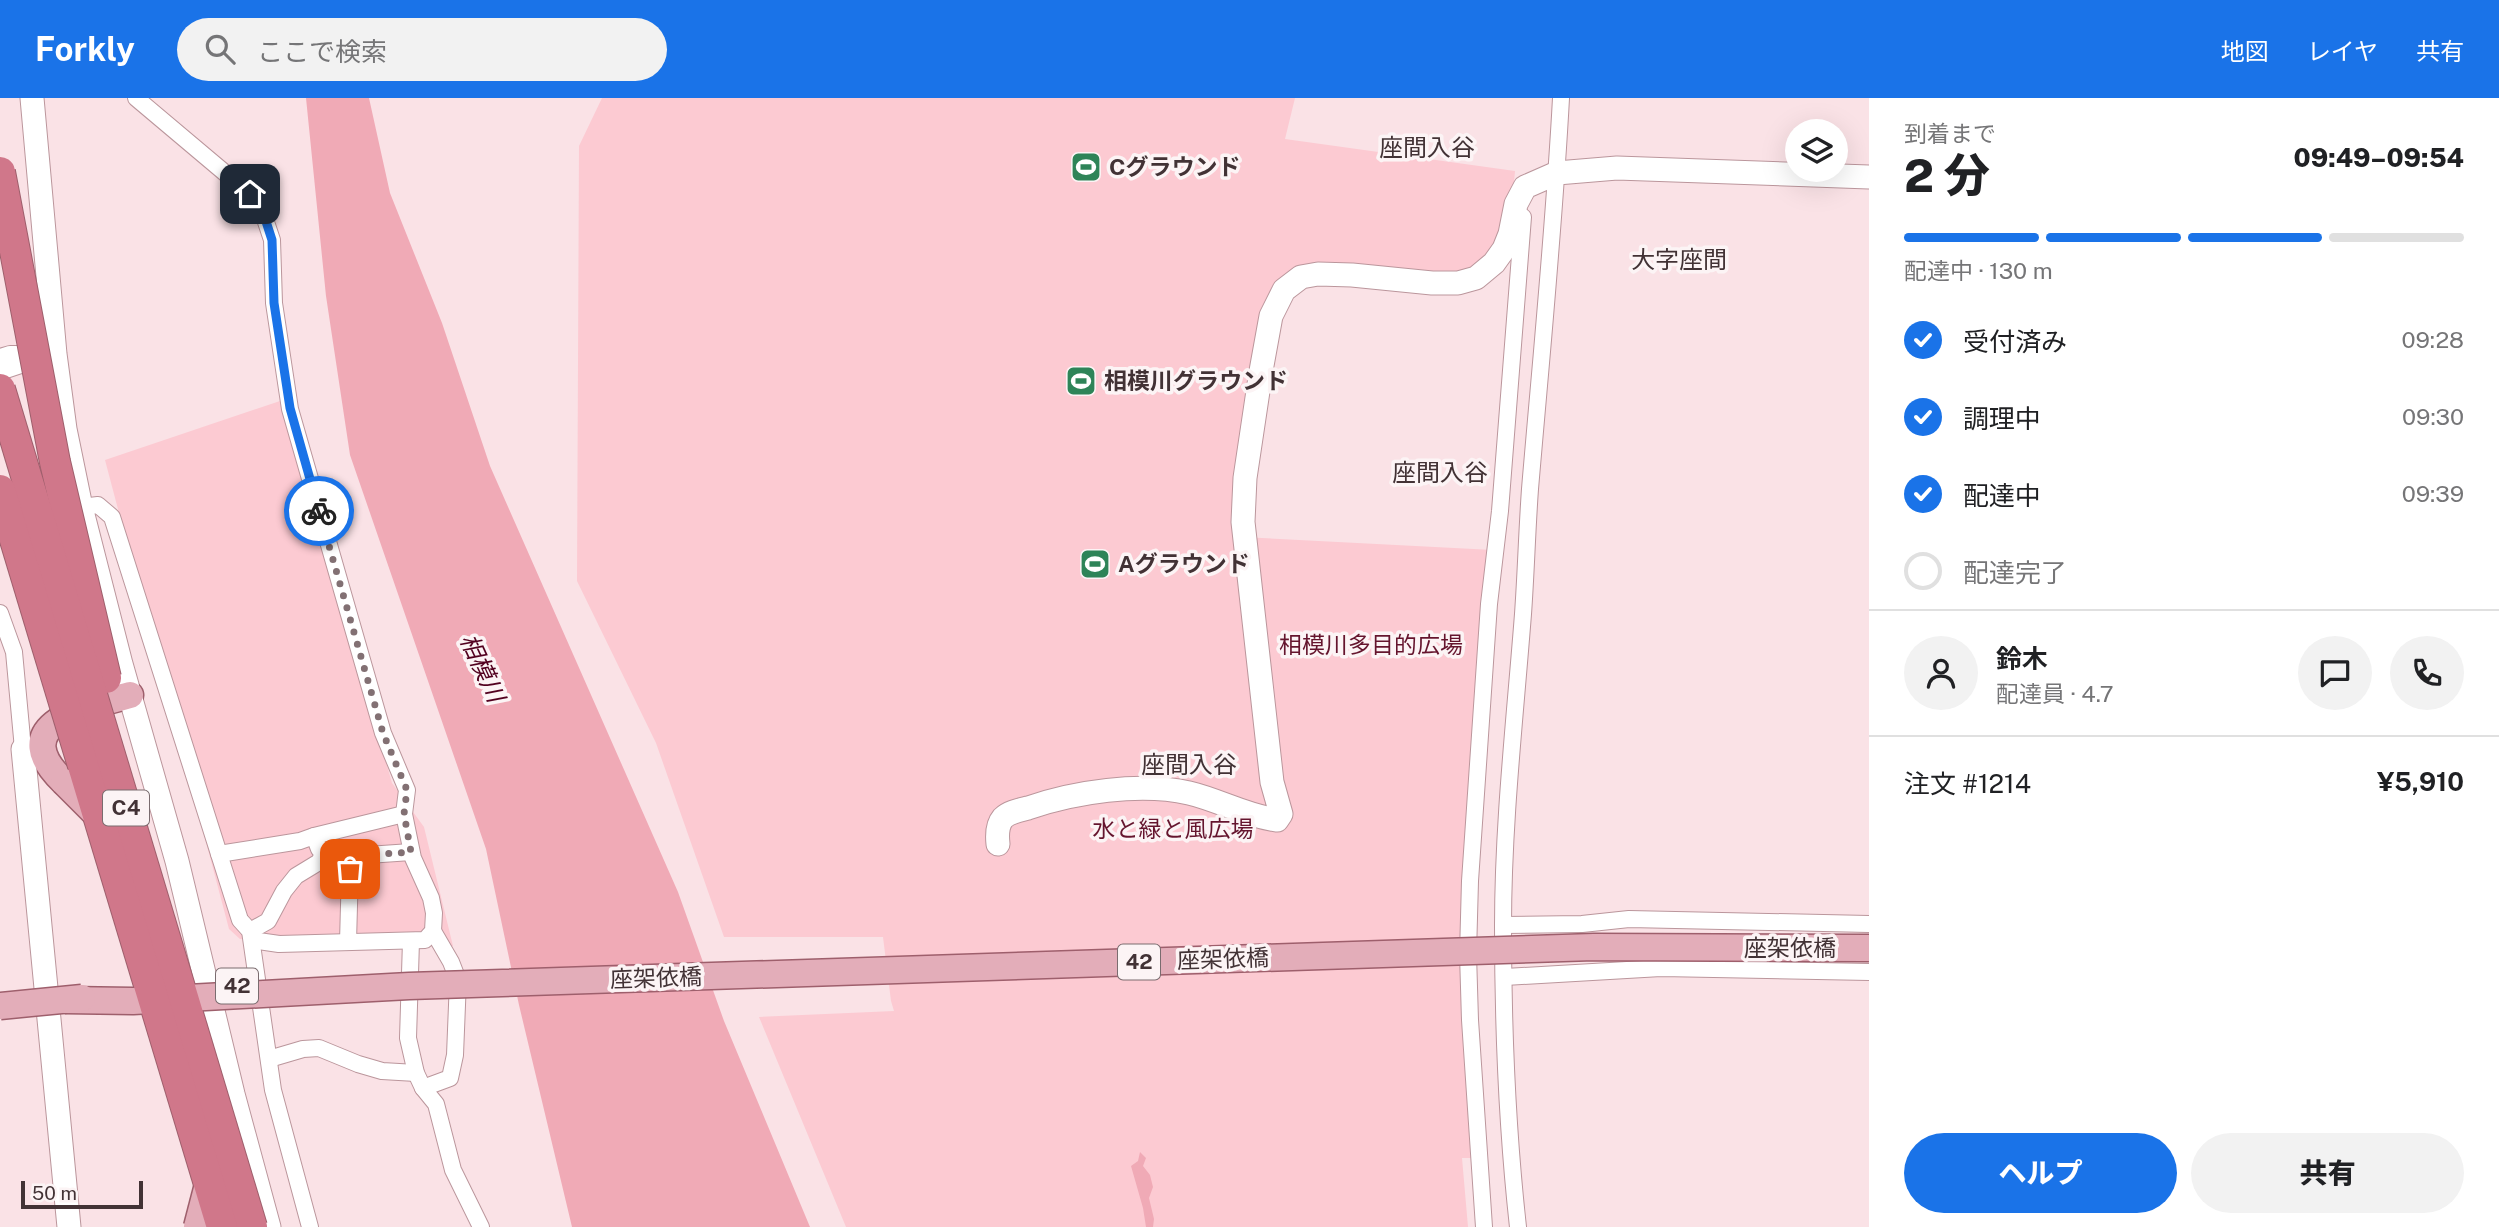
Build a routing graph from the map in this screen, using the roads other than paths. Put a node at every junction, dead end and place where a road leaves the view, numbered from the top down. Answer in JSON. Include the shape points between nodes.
{"nodes":[{"id":1,"x":32,"y":98,"type":"edge"},
{"id":2,"x":136,"y":98,"type":"edge"},
{"id":3,"x":1560,"y":98,"type":"edge"},
{"id":4,"x":0,"y":172,"type":"edge"},
{"id":5,"x":1557,"y":173,"type":"junction"},
{"id":6,"x":1869,"y":177,"type":"edge"},
{"id":7,"x":1525,"y":187,"type":"junction"},
{"id":8,"x":55,"y":354,"type":"junction"},
{"id":9,"x":0,"y":357,"type":"edge"},
{"id":10,"x":0,"y":372,"type":"edge"},
{"id":11,"x":0,"y":388,"type":"edge"},
{"id":12,"x":0,"y":490,"type":"edge"},
{"id":13,"x":81,"y":507,"type":"junction"},
{"id":14,"x":0,"y":559,"type":"edge"},
{"id":15,"x":0,"y":613,"type":"edge"},
{"id":16,"x":130,"y":695,"type":"junction"},
{"id":17,"x":23,"y":749,"type":"joint"},
{"id":18,"x":404,"y":814,"type":"junction"},
{"id":19,"x":314,"y":836,"type":"junction"},
{"id":20,"x":998,"y":844,"type":"dead end"},
{"id":21,"x":325,"y":850,"type":"junction"},
{"id":22,"x":411,"y":852,"type":"junction"},
{"id":23,"x":219,"y":854,"type":"junction"},
{"id":24,"x":353,"y":856,"type":"junction"},
{"id":25,"x":122,"y":892,"type":"junction"},
{"id":26,"x":1869,"y":924,"type":"edge"},
{"id":27,"x":1503,"y":925,"type":"junction"},
{"id":28,"x":433,"y":931,"type":"junction"},
{"id":29,"x":251,"y":936,"type":"junction"},
{"id":30,"x":411,"y":941,"type":"junction"},
{"id":31,"x":348,"y":942,"type":"junction"},
{"id":32,"x":1869,"y":948,"type":"edge"},
{"id":33,"x":170,"y":955,"type":"junction"},
{"id":34,"x":1869,"y":972,"type":"edge"},
{"id":35,"x":1505,"y":977,"type":"junction"},
{"id":36,"x":176,"y":994,"type":"junction"},
{"id":37,"x":209,"y":994,"type":"junction"},
{"id":38,"x":0,"y":999,"type":"edge"},
{"id":39,"x":54,"y":1003,"type":"junction"},
{"id":40,"x":0,"y":1006,"type":"edge"},
{"id":41,"x":0,"y":1019,"type":"edge"},
{"id":42,"x":269,"y":1059,"type":"junction"},
{"id":43,"x":416,"y":1073,"type":"junction"},
{"id":44,"x":423,"y":1088,"type":"junction"},
{"id":45,"x":69,"y":1227,"type":"edge"},
{"id":46,"x":197,"y":1227,"type":"edge"},
{"id":47,"x":222,"y":1227,"type":"edge"},
{"id":48,"x":252,"y":1227,"type":"edge"},
{"id":49,"x":269,"y":1227,"type":"edge"},
{"id":50,"x":310,"y":1227,"type":"edge"},
{"id":51,"x":481,"y":1227,"type":"edge"},
{"id":52,"x":1484,"y":1227,"type":"edge"},
{"id":53,"x":1518,"y":1227,"type":"edge"}],
"edges":[{"from":1,"to":8,"type":"street"},
{"from":2,"to":18,"type":"street","via":[[250,194],[268,224],[290,408],[383,733],[407,790]]},
{"from":3,"to":5,"type":"street"},
{"from":4,"to":33,"type":"highway","bridge":true,"via":[[55,462]]},
{"from":5,"to":6,"type":"street","via":[[1617,168]]},
{"from":5,"to":7,"type":"street"},
{"from":5,"to":27,"type":"street","via":[[1530,493]]},
{"from":7,"to":20,"type":"street","via":[[1504,249],[1476,278],[1432,283],[1352,275],[1301,277],[1284,290],[1270,316],[1244,478],[1243,522],[1272,782],[1282,814],[1277,820],[1263,818],[1187,792],[1097,792],[1059,798],[1007,815],[999,825]]},
{"from":7,"to":52,"type":"street","via":[[1470,881],[1470,1020]]},
{"from":8,"to":9,"type":"street"},
{"from":8,"to":10,"type":"street"},
{"from":8,"to":13,"type":"street"},
{"from":11,"to":33,"type":"highway","number":"C4","bridge":true},
{"from":12,"to":25,"type":"highway","number":"C4","bridge":true},
{"from":13,"to":16,"type":"street"},
{"from":13,"to":23,"type":"street","via":[[98,505],[111,517]]},
{"from":14,"to":25,"type":"highway","bridge":true},
{"from":15,"to":17,"type":"street","via":[[15,652]]},
{"from":16,"to":36,"type":"main road","bridge":true,"via":[[75,710],[51,725],[44,738],[44,753],[51,769],[117,836],[138,871]]},
{"from":16,"to":37,"type":"street"},
{"from":17,"to":39,"type":"street"},
{"from":18,"to":19,"type":"street"},
{"from":18,"to":22,"type":"street"},
{"from":19,"to":21,"type":"street","via":[[319,849]]},
{"from":19,"to":23,"type":"street"},
{"from":21,"to":24,"type":"street"},
{"from":21,"to":29,"type":"street","via":[[319,862],[296,876],[268,921]]},
{"from":22,"to":24,"type":"street"},
{"from":22,"to":28,"type":"street","via":[[431,898]]},
{"from":23,"to":29,"type":"street","via":[[240,920]]},
{"from":24,"to":31,"type":"street"},
{"from":25,"to":47,"type":"highway","number":"C4","bridge":true},
{"from":26,"to":27,"type":"street","via":[[1629,919]]},
{"from":27,"to":35,"type":"street"},
{"from":28,"to":30,"type":"street","via":[[425,940]]},
{"from":28,"to":44,"type":"street","via":[[458,980],[455,1055],[450,1078]]},
{"from":29,"to":31,"type":"street","via":[[279,944]]},
{"from":29,"to":42,"type":"street"},
{"from":30,"to":31,"type":"street"},
{"from":30,"to":43,"type":"street","via":[[408,1038]]},
{"from":32,"to":36,"type":"main road","name":"座架依橋","number":"42","bridge":true,"via":[[1594,947],[410,986],[230,986]]},
{"from":33,"to":48,"type":"highway","number":"C4","bridge":true},
{"from":34,"to":35,"type":"street","via":[[1661,968]]},
{"from":35,"to":53,"type":"street"},
{"from":36,"to":39,"type":"main road","name":"座架依橋","number":"42","bridge":true,"via":[[131,992]]},
{"from":36,"to":46,"type":"main road","bridge":true,"via":[[214,1158]]},
{"from":37,"to":39,"type":"street"},
{"from":37,"to":39,"type":"street","via":[[133,1007]]},
{"from":37,"to":49,"type":"street"},
{"from":38,"to":39,"type":"street"},
{"from":39,"to":40,"type":"main road","name":"座架依橋","number":"42","bridge":true},
{"from":39,"to":41,"type":"street"},
{"from":39,"to":45,"type":"street"},
{"from":42,"to":43,"type":"street","via":[[320,1048],[382,1071]]},
{"from":42,"to":50,"type":"street"},
{"from":43,"to":44,"type":"street"},
{"from":44,"to":51,"type":"street","via":[[436,1104],[453,1170]]}]}
